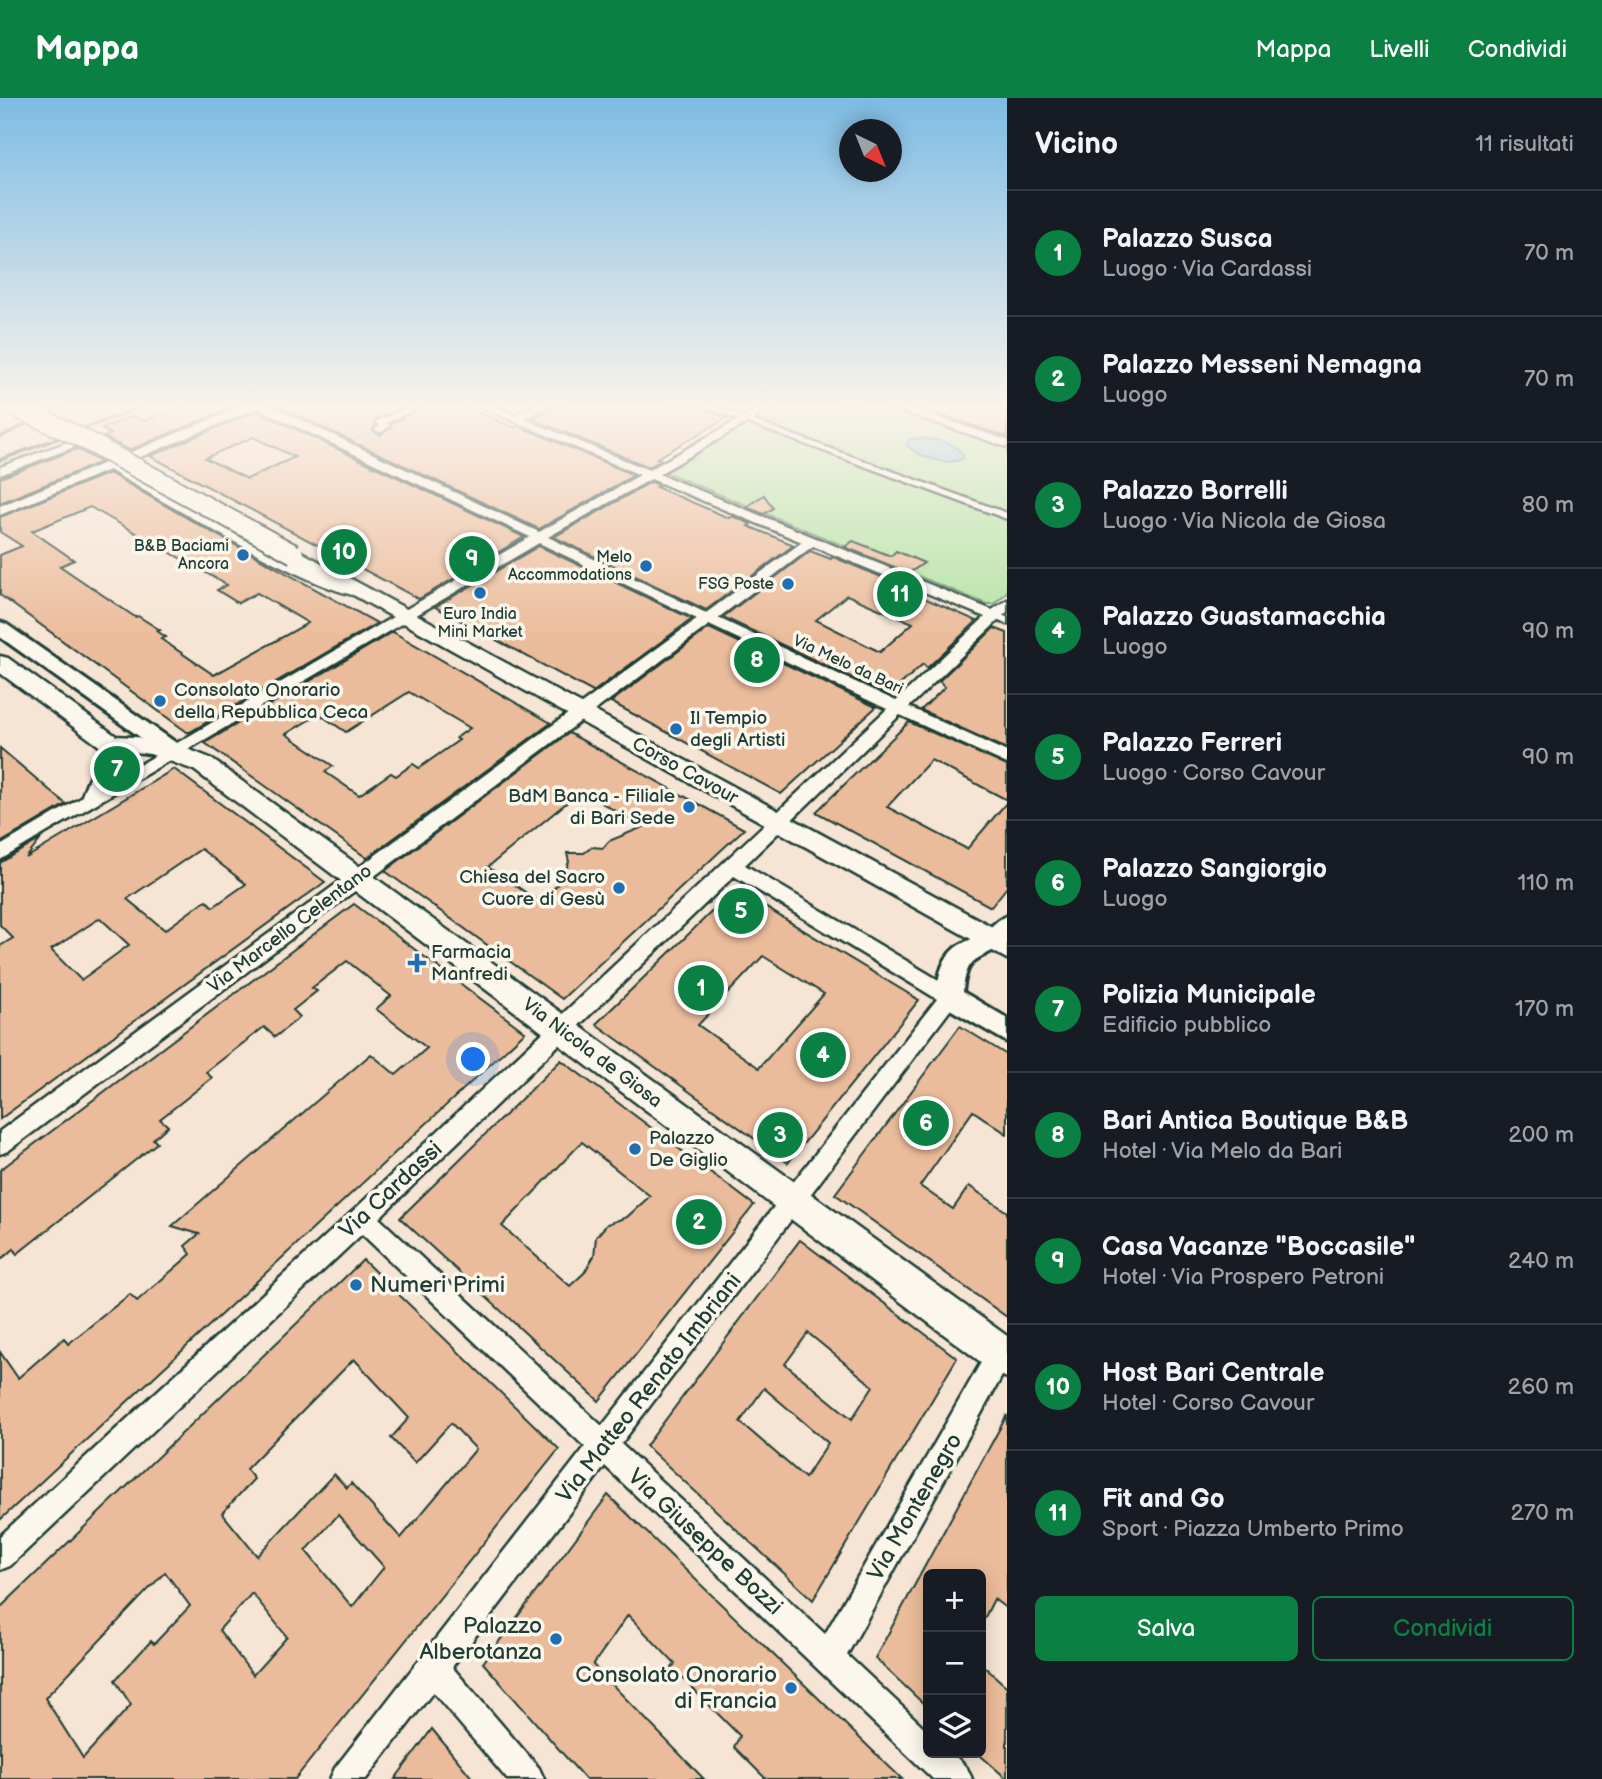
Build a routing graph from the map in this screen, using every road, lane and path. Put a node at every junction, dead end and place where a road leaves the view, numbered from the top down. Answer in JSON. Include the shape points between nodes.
{"nodes":[{"id":1,"x":68,"y":482,"type":"edge"},
{"id":2,"x":148,"y":482,"type":"edge"},
{"id":3,"x":163,"y":482,"type":"edge"},
{"id":4,"x":426,"y":482,"type":"edge"},
{"id":5,"x":638,"y":482,"type":"edge"},
{"id":6,"x":669,"y":482,"type":"edge"},
{"id":7,"x":916,"y":482,"type":"edge"},
{"id":8,"x":0,"y":511,"type":"edge"},
{"id":9,"x":1007,"y":516,"type":"edge"},
{"id":10,"x":540,"y":538,"type":"junction"},
{"id":11,"x":812,"y":541,"type":"junction"},
{"id":12,"x":364,"y":593,"type":"junction"},
{"id":13,"x":1007,"y":604,"type":"edge"},
{"id":14,"x":404,"y":616,"type":"junction"},
{"id":15,"x":708,"y":618,"type":"junction"},
{"id":16,"x":1001,"y":619,"type":"edge"},
{"id":17,"x":2,"y":629,"type":"edge"},
{"id":18,"x":0,"y":663,"type":"edge"},
{"id":19,"x":898,"y":708,"type":"junction"},
{"id":20,"x":580,"y":713,"type":"junction"},
{"id":21,"x":110,"y":743,"type":"junction"},
{"id":22,"x":176,"y":751,"type":"junction"},
{"id":23,"x":1007,"y":759,"type":"edge"},
{"id":24,"x":88,"y":803,"type":"junction"},
{"id":25,"x":779,"y":821,"type":"junction"},
{"id":26,"x":0,"y":854,"type":"edge"},
{"id":27,"x":732,"y":866,"type":"junction"},
{"id":28,"x":357,"y":878,"type":"junction"},
{"id":29,"x":1003,"y":938,"type":"edge"},
{"id":30,"x":950,"y":997,"type":"junction"},
{"id":31,"x":560,"y":1029,"type":"junction"},
{"id":32,"x":1007,"y":1031,"type":"edge"},
{"id":33,"x":0,"y":1144,"type":"edge"},
{"id":34,"x":793,"y":1202,"type":"junction"},
{"id":35,"x":362,"y":1218,"type":"junction"},
{"id":36,"x":1004,"y":1357,"type":"edge"},
{"id":37,"x":605,"y":1447,"type":"junction"},
{"id":38,"x":0,"y":1556,"type":"edge"},
{"id":39,"x":828,"y":1658,"type":"junction"},
{"id":40,"x":432,"y":1668,"type":"junction"},
{"id":41,"x":346,"y":1779,"type":"edge"},
{"id":42,"x":528,"y":1779,"type":"edge"},
{"id":43,"x":956,"y":1779,"type":"edge"}],
"edges":[{"from":1,"to":8,"type":"street"},
{"from":2,"to":12,"type":"street","name":"Corso Cavour","via":[[281,561],[338,588]]},
{"from":3,"to":12,"type":"main road","name":"Corso Cavour","bridge":true},
{"from":4,"to":10,"type":"street","name":"Via Melo da Bari"},
{"from":5,"to":10,"type":"street"},
{"from":6,"to":11,"type":"street"},
{"from":7,"to":9,"type":"street"},
{"from":10,"to":14,"type":"street"},
{"from":10,"to":15,"type":"street","name":"Via Melo da Bari"},
{"from":11,"to":15,"type":"street","name":"Via Marcello Celentano"},
{"from":11,"to":16,"type":"street"},
{"from":12,"to":14,"type":"main road","name":"Corso Cavour"},
{"from":13,"to":16,"type":"street","name":"Via Cardassi"},
{"from":14,"to":20,"type":"main road","name":"Corso Cavour"},
{"from":14,"to":22,"type":"street"},
{"from":15,"to":19,"type":"street","name":"Via Melo da Bari"},
{"from":15,"to":20,"type":"street","name":"Via Marcello Celentano"},
{"from":16,"to":19,"type":"street","name":"Via Cardassi"},
{"from":17,"to":22,"type":"street"},
{"from":18,"to":21,"type":"main road"},
{"from":19,"to":23,"type":"street","name":"Via Melo da Bari"},
{"from":19,"to":25,"type":"street","name":"Via Cardassi"},
{"from":20,"to":25,"type":"main road","name":"Corso Cavour"},
{"from":20,"to":28,"type":"street","name":"Via Marcello Celentano"},
{"from":21,"to":22,"type":"main road","name":"Via Nicola de Giosa"},
{"from":21,"to":24,"type":"street","via":[[100,782]]},
{"from":22,"to":24,"type":"street"},
{"from":22,"to":28,"type":"main road","name":"Via Nicola de Giosa","via":[[202,764]]},
{"from":24,"to":26,"type":"street"},
{"from":25,"to":27,"type":"street","name":"Via Cardassi"},
{"from":25,"to":29,"type":"main road","name":"Corso Cavour"},
{"from":27,"to":30,"type":"street"},
{"from":27,"to":31,"type":"street","name":"Via Cardassi"},
{"from":28,"to":31,"type":"main road","name":"Via Nicola de Giosa"},
{"from":28,"to":33,"type":"street","name":"Via Marcello Celentano"},
{"from":29,"to":30,"type":"street","via":[[959,957],[952,970]]},
{"from":30,"to":32,"type":"street"},
{"from":30,"to":34,"type":"street","name":"Via Matteo Renato Imbriani"},
{"from":31,"to":34,"type":"main road","name":"Via Nicola de Giosa"},
{"from":31,"to":35,"type":"street","name":"Via Cardassi"},
{"from":34,"to":36,"type":"main road","name":"Via Nicola de Giosa"},
{"from":34,"to":37,"type":"street","name":"Via Matteo Renato Imbriani"},
{"from":35,"to":37,"type":"street","name":"Via Giuseppe Bozzi"},
{"from":35,"to":38,"type":"street","name":"Via Cardassi"},
{"from":36,"to":39,"type":"street","name":"Via Montenegro"},
{"from":37,"to":39,"type":"street","name":"Via Giuseppe Bozzi"},
{"from":37,"to":40,"type":"street","name":"Via Matteo Renato Imbriani"},
{"from":39,"to":43,"type":"street","name":"Via Giuseppe Bozzi"},
{"from":40,"to":41,"type":"street","name":"Via Matteo Renato Imbriani"},
{"from":40,"to":42,"type":"street"}]}
